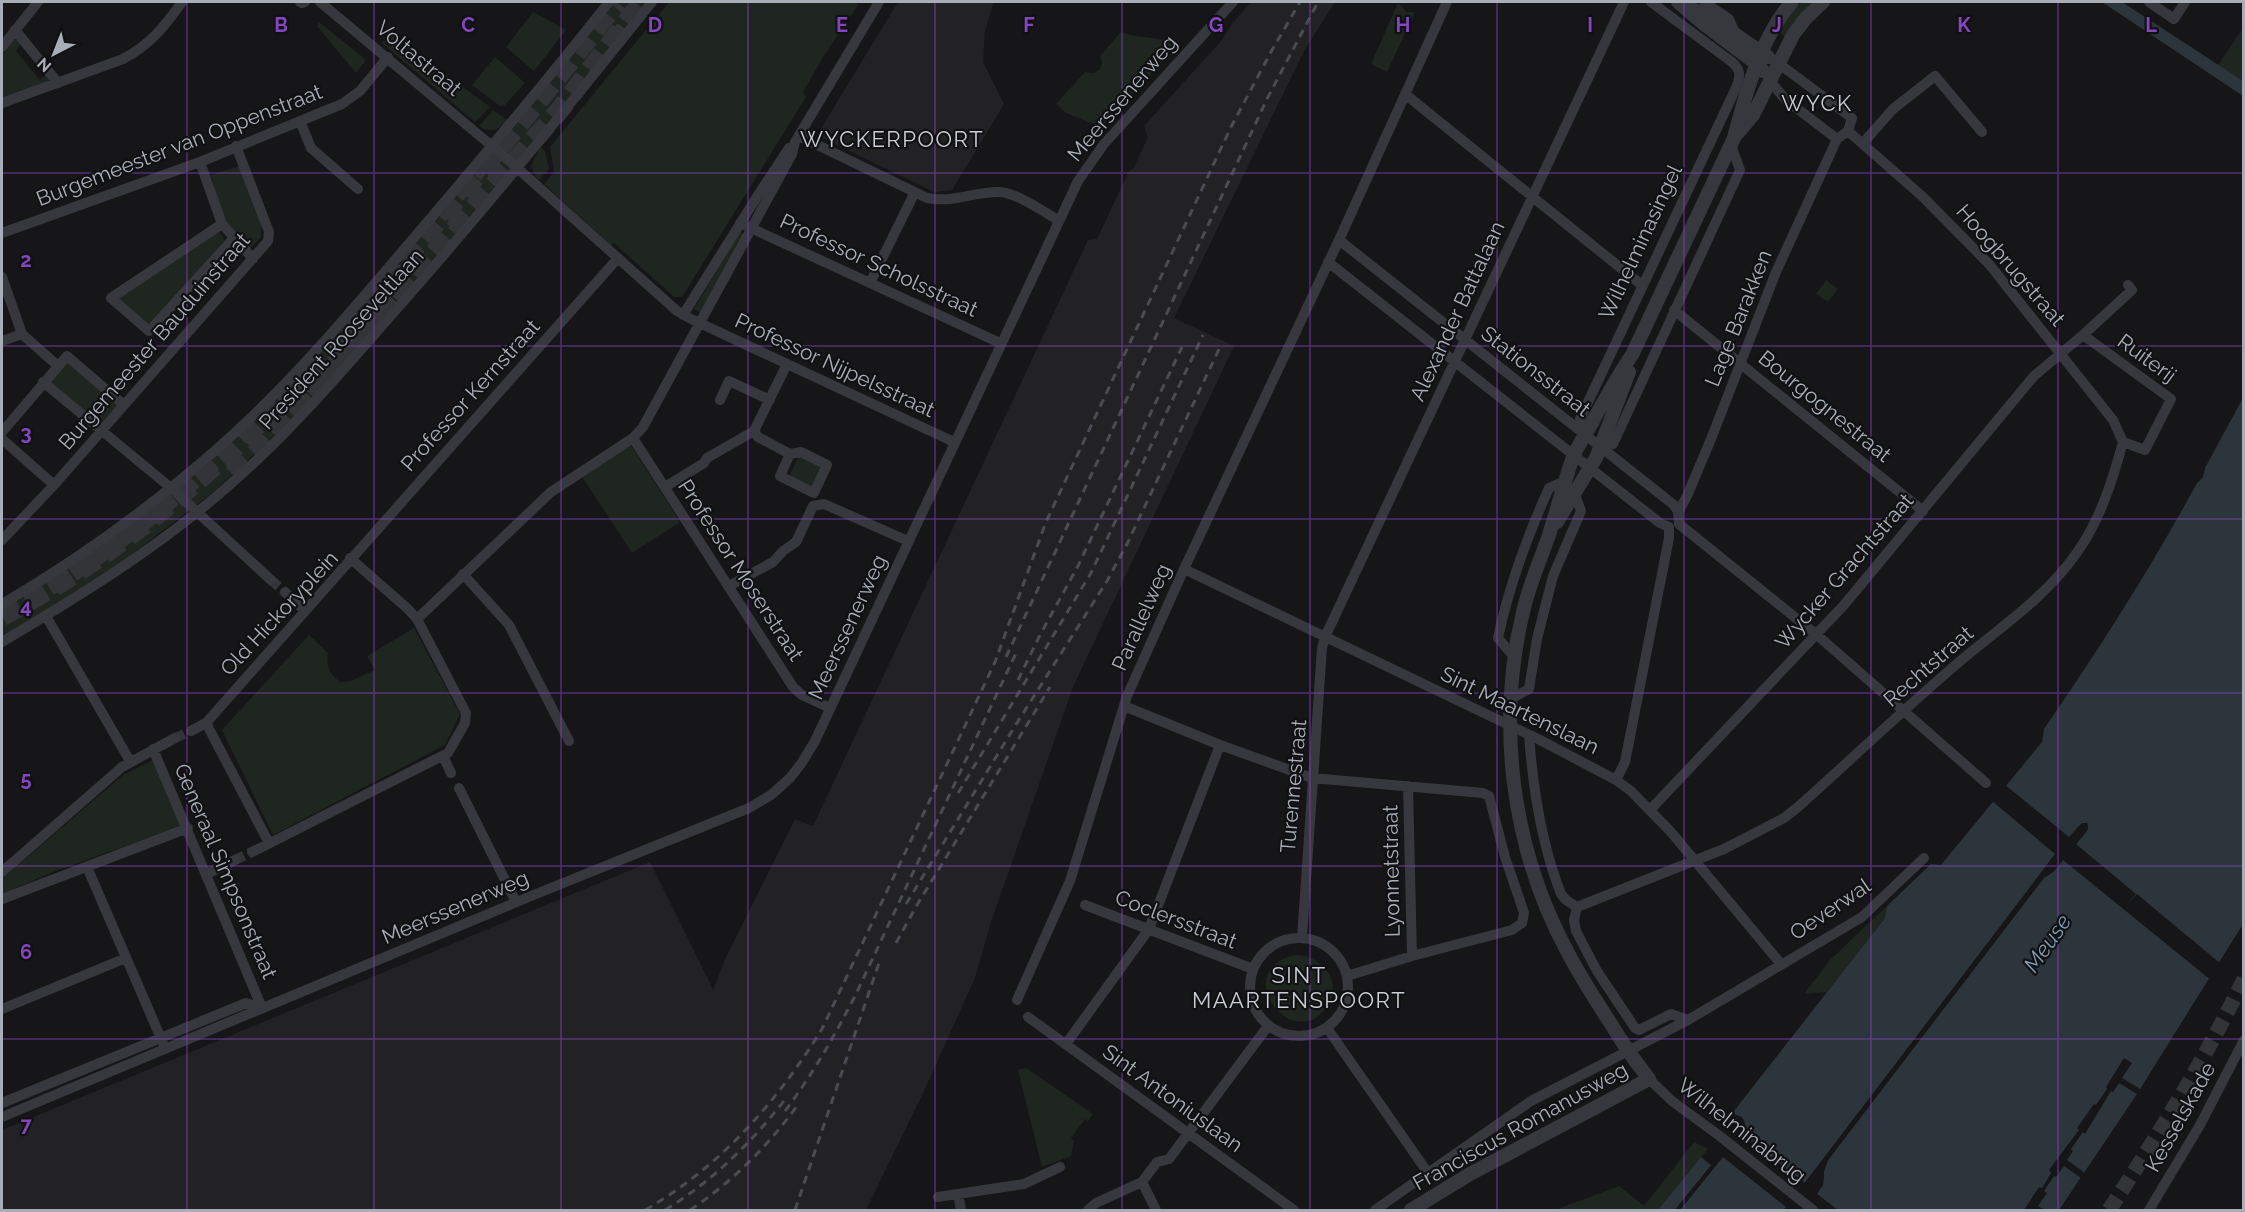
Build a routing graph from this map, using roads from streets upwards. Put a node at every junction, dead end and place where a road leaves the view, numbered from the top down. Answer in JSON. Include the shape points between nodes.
{"nodes":[{"id":1,"x":38,"y":2,"type":"edge"},
{"id":2,"x":182,"y":2,"type":"edge"},
{"id":3,"x":320,"y":2,"type":"edge"},
{"id":4,"x":609,"y":2,"type":"edge"},
{"id":5,"x":652,"y":2,"type":"edge"},
{"id":6,"x":879,"y":2,"type":"edge"},
{"id":7,"x":1233,"y":2,"type":"edge"},
{"id":8,"x":1447,"y":2,"type":"edge"},
{"id":9,"x":1624,"y":2,"type":"edge"},
{"id":10,"x":1651,"y":2,"type":"edge"},
{"id":11,"x":1679,"y":2,"type":"edge"},
{"id":12,"x":1704,"y":2,"type":"edge"},
{"id":13,"x":1792,"y":2,"type":"edge"},
{"id":14,"x":1823,"y":2,"type":"edge"},
{"id":15,"x":2149,"y":2,"type":"edge"},
{"id":16,"x":2186,"y":2,"type":"edge"},
{"id":17,"x":1718,"y":6,"type":"edge"},
{"id":18,"x":15,"y":30,"type":"junction"},
{"id":19,"x":1736,"y":35,"type":"junction"},
{"id":20,"x":2,"y":47,"type":"edge"},
{"id":21,"x":388,"y":57,"type":"junction"},
{"id":22,"x":1760,"y":59,"type":"junction"},
{"id":23,"x":1778,"y":63,"type":"junction"},
{"id":24,"x":1769,"y":80,"type":"junction"},
{"id":25,"x":58,"y":83,"type":"junction"},
{"id":26,"x":1405,"y":94,"type":"junction"},
{"id":27,"x":2,"y":103,"type":"edge"},
{"id":28,"x":300,"y":121,"type":"junction"},
{"id":29,"x":1848,"y":131,"type":"junction"},
{"id":30,"x":1983,"y":132,"type":"dead end"},
{"id":31,"x":797,"y":139,"type":"junction"},
{"id":32,"x":1837,"y":139,"type":"junction"},
{"id":33,"x":1732,"y":141,"type":"junction"},
{"id":34,"x":1863,"y":142,"type":"junction"},
{"id":35,"x":236,"y":146,"type":"junction"},
{"id":36,"x":493,"y":146,"type":"junction"},
{"id":37,"x":201,"y":162,"type":"junction"},
{"id":38,"x":518,"y":168,"type":"junction"},
{"id":39,"x":358,"y":189,"type":"dead end"},
{"id":40,"x":915,"y":192,"type":"junction"},
{"id":41,"x":1532,"y":196,"type":"junction"},
{"id":42,"x":1058,"y":220,"type":"junction"},
{"id":43,"x":741,"y":223,"type":"junction"},
{"id":44,"x":222,"y":224,"type":"junction"},
{"id":45,"x":751,"y":228,"type":"junction"},
{"id":46,"x":2,"y":233,"type":"edge"},
{"id":47,"x":233,"y":238,"type":"junction"},
{"id":48,"x":1339,"y":240,"type":"junction"},
{"id":49,"x":618,"y":258,"type":"junction"},
{"id":50,"x":253,"y":259,"type":"junction"},
{"id":51,"x":1328,"y":262,"type":"junction"},
{"id":52,"x":2,"y":277,"type":"edge"},
{"id":53,"x":870,"y":283,"type":"junction"},
{"id":54,"x":1643,"y":286,"type":"junction"},
{"id":55,"x":2130,"y":287,"type":"dead end"},
{"id":56,"x":1674,"y":310,"type":"junction"},
{"id":57,"x":683,"y":315,"type":"junction"},
{"id":58,"x":700,"y":324,"type":"junction"},
{"id":59,"x":22,"y":334,"type":"junction"},
{"id":60,"x":2083,"y":335,"type":"junction"},
{"id":61,"x":1464,"y":339,"type":"junction"},
{"id":62,"x":2,"y":341,"type":"edge"},
{"id":63,"x":1000,"y":343,"type":"junction"},
{"id":64,"x":2060,"y":353,"type":"junction"},
{"id":65,"x":1632,"y":355,"type":"junction"},
{"id":66,"x":1454,"y":361,"type":"junction"},
{"id":67,"x":1741,"y":363,"type":"junction"},
{"id":68,"x":788,"y":364,"type":"junction"},
{"id":69,"x":58,"y":366,"type":"junction"},
{"id":70,"x":44,"y":382,"type":"junction"},
{"id":71,"x":720,"y":400,"type":"dead end"},
{"id":72,"x":770,"y":400,"type":"junction"},
{"id":73,"x":124,"y":405,"type":"junction"},
{"id":74,"x":102,"y":430,"type":"junction"},
{"id":75,"x":754,"y":431,"type":"junction"},
{"id":76,"x":2,"y":432,"type":"edge"},
{"id":77,"x":1585,"y":434,"type":"junction"},
{"id":78,"x":633,"y":438,"type":"junction"},
{"id":79,"x":2,"y":439,"type":"edge"},
{"id":80,"x":954,"y":442,"type":"junction"},
{"id":81,"x":2123,"y":442,"type":"junction"},
{"id":82,"x":1601,"y":446,"type":"junction"},
{"id":83,"x":790,"y":454,"type":"junction"},
{"id":84,"x":1574,"y":456,"type":"junction"},
{"id":85,"x":1591,"y":469,"type":"junction"},
{"id":86,"x":1565,"y":481,"type":"junction"},
{"id":87,"x":54,"y":485,"type":"junction"},
{"id":88,"x":664,"y":487,"type":"junction"},
{"id":89,"x":171,"y":488,"type":"junction"},
{"id":90,"x":1575,"y":495,"type":"junction"},
{"id":91,"x":1923,"y":511,"type":"junction"},
{"id":92,"x":197,"y":512,"type":"junction"},
{"id":93,"x":1678,"y":512,"type":"junction"},
{"id":94,"x":2,"y":524,"type":"edge"},
{"id":95,"x":1674,"y":525,"type":"junction"},
{"id":96,"x":5,"y":537,"type":"edge"},
{"id":97,"x":1548,"y":537,"type":"junction"},
{"id":98,"x":908,"y":541,"type":"junction"},
{"id":99,"x":350,"y":558,"type":"junction"},
{"id":100,"x":1184,"y":569,"type":"junction"},
{"id":101,"x":463,"y":574,"type":"junction"},
{"id":102,"x":271,"y":580,"type":"tunnel mouth"},
{"id":103,"x":729,"y":586,"type":"junction"},
{"id":104,"x":285,"y":592,"type":"tunnel mouth"},
{"id":105,"x":2,"y":604,"type":"edge"},
{"id":106,"x":305,"y":611,"type":"junction"},
{"id":107,"x":46,"y":616,"type":"junction"},
{"id":108,"x":417,"y":619,"type":"junction"},
{"id":109,"x":1817,"y":635,"type":"junction"},
{"id":110,"x":1325,"y":637,"type":"junction"},
{"id":111,"x":2,"y":642,"type":"edge"},
{"id":112,"x":1515,"y":658,"type":"junction"},
{"id":113,"x":1510,"y":699,"type":"junction"},
{"id":114,"x":1124,"y":706,"type":"junction"},
{"id":115,"x":830,"y":708,"type":"junction"},
{"id":116,"x":1905,"y":712,"type":"junction"},
{"id":117,"x":206,"y":723,"type":"junction"},
{"id":118,"x":1509,"y":726,"type":"junction"},
{"id":119,"x":191,"y":731,"type":"tunnel mouth"},
{"id":120,"x":1529,"y":735,"type":"junction"},
{"id":121,"x":175,"y":738,"type":"tunnel mouth"},
{"id":122,"x":569,"y":741,"type":"dead end"},
{"id":123,"x":1220,"y":745,"type":"junction"},
{"id":124,"x":153,"y":749,"type":"junction"},
{"id":125,"x":443,"y":756,"type":"junction"},
{"id":126,"x":130,"y":760,"type":"junction"},
{"id":127,"x":451,"y":773,"type":"dead end"},
{"id":128,"x":1312,"y":778,"type":"junction"},
{"id":129,"x":1616,"y":780,"type":"junction"},
{"id":130,"x":1986,"y":783,"type":"dead end"},
{"id":131,"x":1408,"y":786,"type":"junction"},
{"id":132,"x":459,"y":788,"type":"dead end"},
{"id":133,"x":1650,"y":810,"type":"junction"},
{"id":134,"x":188,"y":828,"type":"junction"},
{"id":135,"x":269,"y":843,"type":"junction"},
{"id":136,"x":252,"y":852,"type":"tunnel mouth"},
{"id":137,"x":1924,"y":858,"type":"dead end"},
{"id":138,"x":1694,"y":859,"type":"junction"},
{"id":139,"x":235,"y":860,"type":"tunnel mouth"},
{"id":140,"x":87,"y":867,"type":"junction"},
{"id":141,"x":2,"y":872,"type":"edge"},
{"id":142,"x":207,"y":874,"type":"junction"},
{"id":143,"x":2,"y":899,"type":"edge"},
{"id":144,"x":516,"y":902,"type":"junction"},
{"id":145,"x":1085,"y":905,"type":"dead end"},
{"id":146,"x":1578,"y":907,"type":"junction"},
{"id":147,"x":1149,"y":929,"type":"junction"},
{"id":148,"x":1302,"y":938,"type":"junction"},
{"id":149,"x":1412,"y":956,"type":"junction"},
{"id":150,"x":126,"y":958,"type":"junction"},
{"id":151,"x":1781,"y":964,"type":"junction"},
{"id":152,"x":1253,"y":969,"type":"junction"},
{"id":153,"x":1347,"y":976,"type":"junction"},
{"id":154,"x":1017,"y":1000,"type":"dead end"},
{"id":155,"x":262,"y":1008,"type":"junction"},
{"id":156,"x":2,"y":1009,"type":"edge"},
{"id":157,"x":1028,"y":1017,"type":"dead end"},
{"id":158,"x":1688,"y":1020,"type":"junction"},
{"id":159,"x":1268,"y":1026,"type":"junction"},
{"id":160,"x":1327,"y":1028,"type":"junction"},
{"id":161,"x":2244,"y":1040,"type":"edge"},
{"id":162,"x":163,"y":1043,"type":"junction"},
{"id":163,"x":1066,"y":1044,"type":"junction"},
{"id":164,"x":1649,"y":1079,"type":"junction"},
{"id":165,"x":2,"y":1103,"type":"edge"},
{"id":166,"x":2,"y":1117,"type":"edge"},
{"id":167,"x":1188,"y":1132,"type":"junction"},
{"id":168,"x":1060,"y":1167,"type":"dead end"},
{"id":169,"x":1428,"y":1173,"type":"junction"},
{"id":170,"x":1143,"y":1182,"type":"junction"},
{"id":171,"x":958,"y":1194,"type":"junction"},
{"id":172,"x":938,"y":1197,"type":"dead end"},
{"id":173,"x":961,"y":1210,"type":"edge"},
{"id":174,"x":1088,"y":1210,"type":"edge"},
{"id":175,"x":1156,"y":1210,"type":"edge"},
{"id":176,"x":1294,"y":1210,"type":"edge"},
{"id":177,"x":1375,"y":1210,"type":"edge"},
{"id":178,"x":1411,"y":1210,"type":"edge"},
{"id":179,"x":1813,"y":1210,"type":"edge"},
{"id":180,"x":2149,"y":1210,"type":"edge"}],
"edges":[{"from":1,"to":18,"type":"street"},
{"from":2,"to":25,"type":"street","via":[[146,46],[123,59]]},
{"from":3,"to":21,"type":"street","name":"Voltastraat"},
{"from":4,"to":36,"type":"street","name":"President Rooseveltlaan"},
{"from":5,"to":38,"type":"street","name":"President Rooseveltlaan"},
{"from":6,"to":31,"type":"street"},
{"from":7,"to":42,"type":"street","name":"Meerssenerweg","via":[[1095,154]]},
{"from":8,"to":26,"type":"street","name":"Parallelweg"},
{"from":9,"to":41,"type":"street","name":"Alexander Battalaan"},
{"from":10,"to":54,"type":"street","name":"Wilhelminasingel","via":[[1739,68],[1740,73]]},
{"from":11,"to":19,"type":"street"},
{"from":11,"to":22,"type":"street","via":[[1705,25]]},
{"from":12,"to":17,"type":"street"},
{"from":13,"to":22,"type":"street","name":"Wilhelminasingel","via":[[1770,32]]},
{"from":14,"to":23,"type":"street","name":"Wilhelminasingel","via":[[1799,27]]},
{"from":15,"to":16,"type":"street","via":[[2174,19]]},
{"from":17,"to":19,"type":"street"},
{"from":18,"to":20,"type":"street"},
{"from":18,"to":25,"type":"street"},
{"from":19,"to":22,"type":"street"},
{"from":21,"to":28,"type":"street","name":"Burgemeester van Oppenstraat","via":[[349,100]]},
{"from":21,"to":36,"type":"street","name":"Voltastraat"},
{"from":22,"to":23,"type":"street"},
{"from":22,"to":24,"type":"street"},
{"from":22,"to":33,"type":"street","name":"Wilhelminasingel"},
{"from":23,"to":24,"type":"street","name":"Wilhelminasingel"},
{"from":23,"to":29,"type":"street","via":[[1852,118]]},
{"from":24,"to":32,"type":"street","via":[[1786,100]]},
{"from":24,"to":33,"type":"street","name":"Wilhelminasingel","via":[[1753,115]]},
{"from":25,"to":27,"type":"street"},
{"from":26,"to":41,"type":"street"},
{"from":26,"to":48,"type":"street","name":"Parallelweg"},
{"from":28,"to":35,"type":"street","name":"Burgemeester van Oppenstraat"},
{"from":28,"to":39,"type":"street","via":[[311,148]]},
{"from":29,"to":32,"type":"street"},
{"from":29,"to":34,"type":"street","name":"Hoogbrugstraat"},
{"from":30,"to":34,"type":"street","via":[[1935,76],[1898,103]]},
{"from":31,"to":40,"type":"street"},
{"from":31,"to":43,"type":"street"},
{"from":31,"to":45,"type":"street"},
{"from":32,"to":67,"type":"street","name":"Lage Barakken","via":[[1776,272]]},
{"from":33,"to":56,"type":"street","via":[[1740,170]]},
{"from":33,"to":65,"type":"street","name":"Wilhelminasingel"},
{"from":34,"to":64,"type":"street","name":"Hoogbrugstraat","via":[[1950,223]]},
{"from":35,"to":37,"type":"street","name":"Burgemeester van Oppenstraat"},
{"from":35,"to":50,"type":"street","name":"Burgemeester Bauduinstraat","via":[[269,232],[268,240]]},
{"from":36,"to":38,"type":"street","name":"Voltastraat"},
{"from":36,"to":89,"type":"street","name":"President Rooseveltlaan","via":[[296,372],[220,447]]},
{"from":37,"to":44,"type":"street"},
{"from":37,"to":46,"type":"street","name":"Burgemeester van Oppenstraat"},
{"from":38,"to":49,"type":"street","name":"Voltastraat"},
{"from":38,"to":92,"type":"street","name":"President Rooseveltlaan","via":[[340,372],[266,450]]},
{"from":40,"to":42,"type":"street","via":[[944,201],[997,192],[1009,194]]},
{"from":40,"to":53,"type":"street"},
{"from":41,"to":54,"type":"street"},
{"from":41,"to":61,"type":"street","name":"Alexander Battalaan"},
{"from":42,"to":63,"type":"street","name":"Meerssenerweg"},
{"from":43,"to":45,"type":"street","name":"Professor Scholsstraat"},
{"from":43,"to":57,"type":"street"},
{"from":44,"to":47,"type":"street"},
{"from":44,"to":47,"type":"street","via":[[111,298],[149,331]]},
{"from":45,"to":53,"type":"street","name":"Professor Scholsstraat"},
{"from":45,"to":58,"type":"street"},
{"from":47,"to":50,"type":"street"},
{"from":48,"to":51,"type":"street","name":"Parallelweg"},
{"from":48,"to":61,"type":"street","name":"Stationsstraat"},
{"from":49,"to":57,"type":"street","name":"Professor Nijpelsstraat"},
{"from":49,"to":99,"type":"street","name":"Professor Kernstraat"},
{"from":50,"to":73,"type":"street","name":"Burgemeester Bauduinstraat"},
{"from":51,"to":66,"type":"street","name":"Stationsstraat"},
{"from":51,"to":100,"type":"street","name":"Parallelweg"},
{"from":52,"to":59,"type":"street"},
{"from":53,"to":63,"type":"street","name":"Professor Scholsstraat"},
{"from":54,"to":77,"type":"street","name":"Wilhelminasingel","via":[[1580,419]]},
{"from":55,"to":60,"type":"street","name":"Ruiterij","via":[[2123,299]]},
{"from":56,"to":67,"type":"street","name":"Bourgognestraat"},
{"from":56,"to":82,"type":"street","via":[[1613,444]]},
{"from":57,"to":58,"type":"street","name":"Professor Nijpelsstraat"},
{"from":58,"to":68,"type":"street","name":"Professor Nijpelsstraat"},
{"from":58,"to":78,"type":"street","via":[[643,427]]},
{"from":59,"to":62,"type":"street"},
{"from":59,"to":69,"type":"street"},
{"from":60,"to":64,"type":"street","name":"Ruiterij"},
{"from":60,"to":81,"type":"street","name":"Ruiterij","via":[[2171,399],[2145,450]]},
{"from":61,"to":66,"type":"street","name":"Alexander Battalaan"},
{"from":61,"to":77,"type":"street","name":"Stationsstraat"},
{"from":63,"to":80,"type":"street","name":"Meerssenerweg"},
{"from":64,"to":81,"type":"street","name":"Hoogbrugstraat","via":[[2113,420]]},
{"from":64,"to":91,"type":"street","name":"Wycker Grachtstraat","via":[[2034,376]]},
{"from":65,"to":77,"type":"street","name":"Wilhelminasingel"},
{"from":65,"to":82,"type":"street","name":"Wilhelminasingel"},
{"from":66,"to":84,"type":"street","name":"Stationsstraat"},
{"from":66,"to":110,"type":"street","name":"Alexander Battalaan"},
{"from":67,"to":91,"type":"street","name":"Bourgognestraat"},
{"from":67,"to":93,"type":"street","name":"Lage Barakken"},
{"from":68,"to":72,"type":"street"},
{"from":68,"to":80,"type":"street","name":"Professor Nijpelsstraat"},
{"from":69,"to":70,"type":"street"},
{"from":69,"to":73,"type":"street","via":[[66,356]]},
{"from":70,"to":74,"type":"street"},
{"from":70,"to":76,"type":"street"},
{"from":71,"to":72,"type":"street","via":[[729,381]]},
{"from":72,"to":75,"type":"street"},
{"from":73,"to":74,"type":"street","name":"Burgemeester Bauduinstraat"},
{"from":74,"to":87,"type":"street","name":"Burgemeester Bauduinstraat"},
{"from":74,"to":89,"type":"street"},
{"from":75,"to":83,"type":"street"},
{"from":75,"to":88,"type":"street"},
{"from":77,"to":82,"type":"street","name":"Stationsstraat"},
{"from":77,"to":84,"type":"street","name":"Wilhelminasingel"},
{"from":78,"to":88,"type":"street","name":"Professor Moserstraat"},
{"from":78,"to":101,"type":"street","via":[[551,492]]},
{"from":79,"to":87,"type":"street"},
{"from":80,"to":98,"type":"street","name":"Meerssenerweg"},
{"from":81,"to":116,"type":"street","name":"Rechtstraat","via":[[2101,505],[2076,555],[2028,606]]},
{"from":82,"to":85,"type":"street","name":"Wilhelminasingel"},
{"from":82,"to":93,"type":"street","name":"Stationsstraat"},
{"from":83,"to":83,"type":"street","via":[[801,452],[827,465],[814,493],[780,476]]},
{"from":84,"to":85,"type":"street","name":"Stationsstraat"},
{"from":84,"to":86,"type":"street","name":"Wilhelminasingel"},
{"from":85,"to":90,"type":"street","name":"Wilhelminasingel"},
{"from":85,"to":95,"type":"street","name":"Stationsstraat","via":[[1660,524]]},
{"from":86,"to":97,"type":"street","name":"Wilhelminasingel"},
{"from":86,"to":112,"type":"street","name":"Wilhelminasingel","via":[[1549,488],[1508,593],[1498,638]]},
{"from":87,"to":96,"type":"street","name":"Burgemeester Bauduinstraat"},
{"from":88,"to":103,"type":"street","name":"Professor Moserstraat"},
{"from":89,"to":92,"type":"street"},
{"from":89,"to":105,"type":"street","name":"President Rooseveltlaan","via":[[96,544]]},
{"from":90,"to":97,"type":"street","name":"Wilhelminasingel"},
{"from":90,"to":113,"type":"street","via":[[1581,511],[1553,576],[1530,684],[1526,692]]},
{"from":91,"to":109,"type":"street","name":"Wycker Grachtstraat"},
{"from":92,"to":102,"type":"street"},
{"from":92,"to":107,"type":"street","name":"President Rooseveltlaan"},
{"from":93,"to":95,"type":"street"},
{"from":94,"to":96,"type":"street"},
{"from":95,"to":109,"type":"street","name":"Stationsstraat"},
{"from":95,"to":129,"type":"street","via":[[1625,762]]},
{"from":97,"to":112,"type":"street","name":"Wilhelminasingel","via":[[1525,602]]},
{"from":98,"to":103,"type":"street","via":[[824,504],[813,506],[796,542],[773,562]]},
{"from":98,"to":115,"type":"street","name":"Meerssenerweg"},
{"from":99,"to":106,"type":"street","name":"Old Hickoryplein"},
{"from":99,"to":108,"type":"street","name":"Old Hickoryplein"},
{"from":100,"to":110,"type":"street","name":"Sint Maartenslaan"},
{"from":100,"to":114,"type":"street","name":"Parallelweg"},
{"from":101,"to":108,"type":"street"},
{"from":101,"to":122,"type":"street","via":[[509,625]]},
{"from":103,"to":115,"type":"street","name":"Professor Moserstraat","via":[[793,687]]},
{"from":104,"to":106,"type":"street"},
{"from":106,"to":117,"type":"street","name":"Old Hickoryplein"},
{"from":107,"to":111,"type":"street","name":"President Rooseveltlaan"},
{"from":107,"to":126,"type":"street"},
{"from":108,"to":125,"type":"street","name":"Old Hickoryplein","via":[[466,713],[452,749]]},
{"from":109,"to":116,"type":"street","name":"Stationsstraat"},
{"from":109,"to":133,"type":"street","name":"Wycker Grachtstraat"},
{"from":110,"to":118,"type":"street","name":"Sint Maartenslaan"},
{"from":110,"to":128,"type":"street","name":"Turennestraat"},
{"from":112,"to":113,"type":"street","name":"Wilhelminasingel"},
{"from":113,"to":118,"type":"street","name":"Wilhelminasingel"},
{"from":114,"to":123,"type":"street"},
{"from":114,"to":154,"type":"street","name":"Parallelweg","via":[[1070,881]]},
{"from":115,"to":144,"type":"street","name":"Meerssenerweg","via":[[801,764],[782,786],[760,802]]},
{"from":116,"to":130,"type":"street","name":"Stationsstraat"},
{"from":116,"to":138,"type":"street","name":"Rechtstraat","via":[[1784,818],[1724,849]]},
{"from":117,"to":119,"type":"street","name":"Old Hickoryplein"},
{"from":117,"to":135,"type":"street"},
{"from":118,"to":120,"type":"street","name":"Sint Maartenslaan"},
{"from":118,"to":164,"type":"street","name":"Wilhelminasingel","bridge":true,"via":[[1520,819],[1539,886],[1566,951]]},
{"from":120,"to":129,"type":"street","name":"Sint Maartenslaan"},
{"from":120,"to":146,"type":"street","via":[[1543,840],[1561,894]]},
{"from":121,"to":124,"type":"street"},
{"from":123,"to":128,"type":"street"},
{"from":123,"to":147,"type":"street"},
{"from":124,"to":126,"type":"street"},
{"from":124,"to":134,"type":"street","name":"Generaal Simpsonstraat"},
{"from":125,"to":127,"type":"street"},
{"from":125,"to":135,"type":"street","name":"Old Hickoryplein"},
{"from":126,"to":141,"type":"street"},
{"from":128,"to":131,"type":"street"},
{"from":128,"to":148,"type":"street","name":"Turennestraat"},
{"from":129,"to":133,"type":"street","name":"Sint Maartenslaan"},
{"from":131,"to":149,"type":"street","name":"Lyonnetstraat"},
{"from":131,"to":149,"type":"street","via":[[1489,796],[1524,913],[1522,923],[1512,930]]},
{"from":132,"to":144,"type":"street"},
{"from":133,"to":138,"type":"street","name":"Sint Maartenslaan"},
{"from":134,"to":140,"type":"street"},
{"from":134,"to":142,"type":"street","name":"Generaal Simpsonstraat"},
{"from":135,"to":136,"type":"street","name":"Old Hickoryplein"},
{"from":137,"to":151,"type":"street","name":"Oeverwal","via":[[1866,914]]},
{"from":138,"to":146,"type":"street"},
{"from":138,"to":151,"type":"street","name":"Sint Maartenslaan"},
{"from":139,"to":142,"type":"street"},
{"from":140,"to":143,"type":"street"},
{"from":140,"to":150,"type":"street"},
{"from":142,"to":155,"type":"street","name":"Generaal Simpsonstraat"},
{"from":144,"to":155,"type":"street","name":"Meerssenerweg"},
{"from":145,"to":147,"type":"street","name":"Coclersstraat"},
{"from":146,"to":158,"type":"street","via":[[1576,931],[1635,1028],[1639,1030],[1671,1014]]},
{"from":147,"to":152,"type":"street","name":"Coclersstraat"},
{"from":147,"to":163,"type":"street"},
{"from":148,"to":152,"type":"street","via":[[1272,946]]},
{"from":148,"to":153,"type":"street","via":[[1331,949]]},
{"from":149,"to":153,"type":"street"},
{"from":150,"to":156,"type":"street"},
{"from":150,"to":162,"type":"street"},
{"from":151,"to":158,"type":"street","name":"Franciscus Romanusweg"},
{"from":152,"to":159,"type":"street","via":[[1251,996],[1255,1010]]},
{"from":153,"to":160,"type":"street","via":[[1344,1009]]},
{"from":155,"to":162,"type":"street","name":"Meerssenerweg"},
{"from":157,"to":163,"type":"street","name":"Sint Antoniuslaan"},
{"from":158,"to":169,"type":"street","name":"Franciscus Romanusweg","via":[[1531,1101]]},
{"from":159,"to":160,"type":"street","via":[[1297,1037]]},
{"from":159,"to":167,"type":"street"},
{"from":160,"to":169,"type":"street"},
{"from":161,"to":180,"type":"street","name":"Kesselskade","via":[[2200,1125]]},
{"from":162,"to":165,"type":"street","name":"Meerssenerweg"},
{"from":162,"to":166,"type":"street","name":"Meerssenerweg"},
{"from":163,"to":167,"type":"street","name":"Sint Antoniuslaan"},
{"from":164,"to":178,"type":"street","name":"Franciscus Romanusweg","via":[[1470,1174]]},
{"from":164,"to":179,"type":"street","name":"Wilhelminabrug"},
{"from":167,"to":170,"type":"street","via":[[1169,1159],[1157,1161]]},
{"from":167,"to":176,"type":"street","name":"Sint Antoniuslaan"},
{"from":168,"to":171,"type":"street","via":[[1024,1184]]},
{"from":169,"to":177,"type":"street","name":"Franciscus Romanusweg"},
{"from":170,"to":174,"type":"street"},
{"from":170,"to":175,"type":"street"},
{"from":171,"to":172,"type":"street"},
{"from":171,"to":173,"type":"street"}]}
